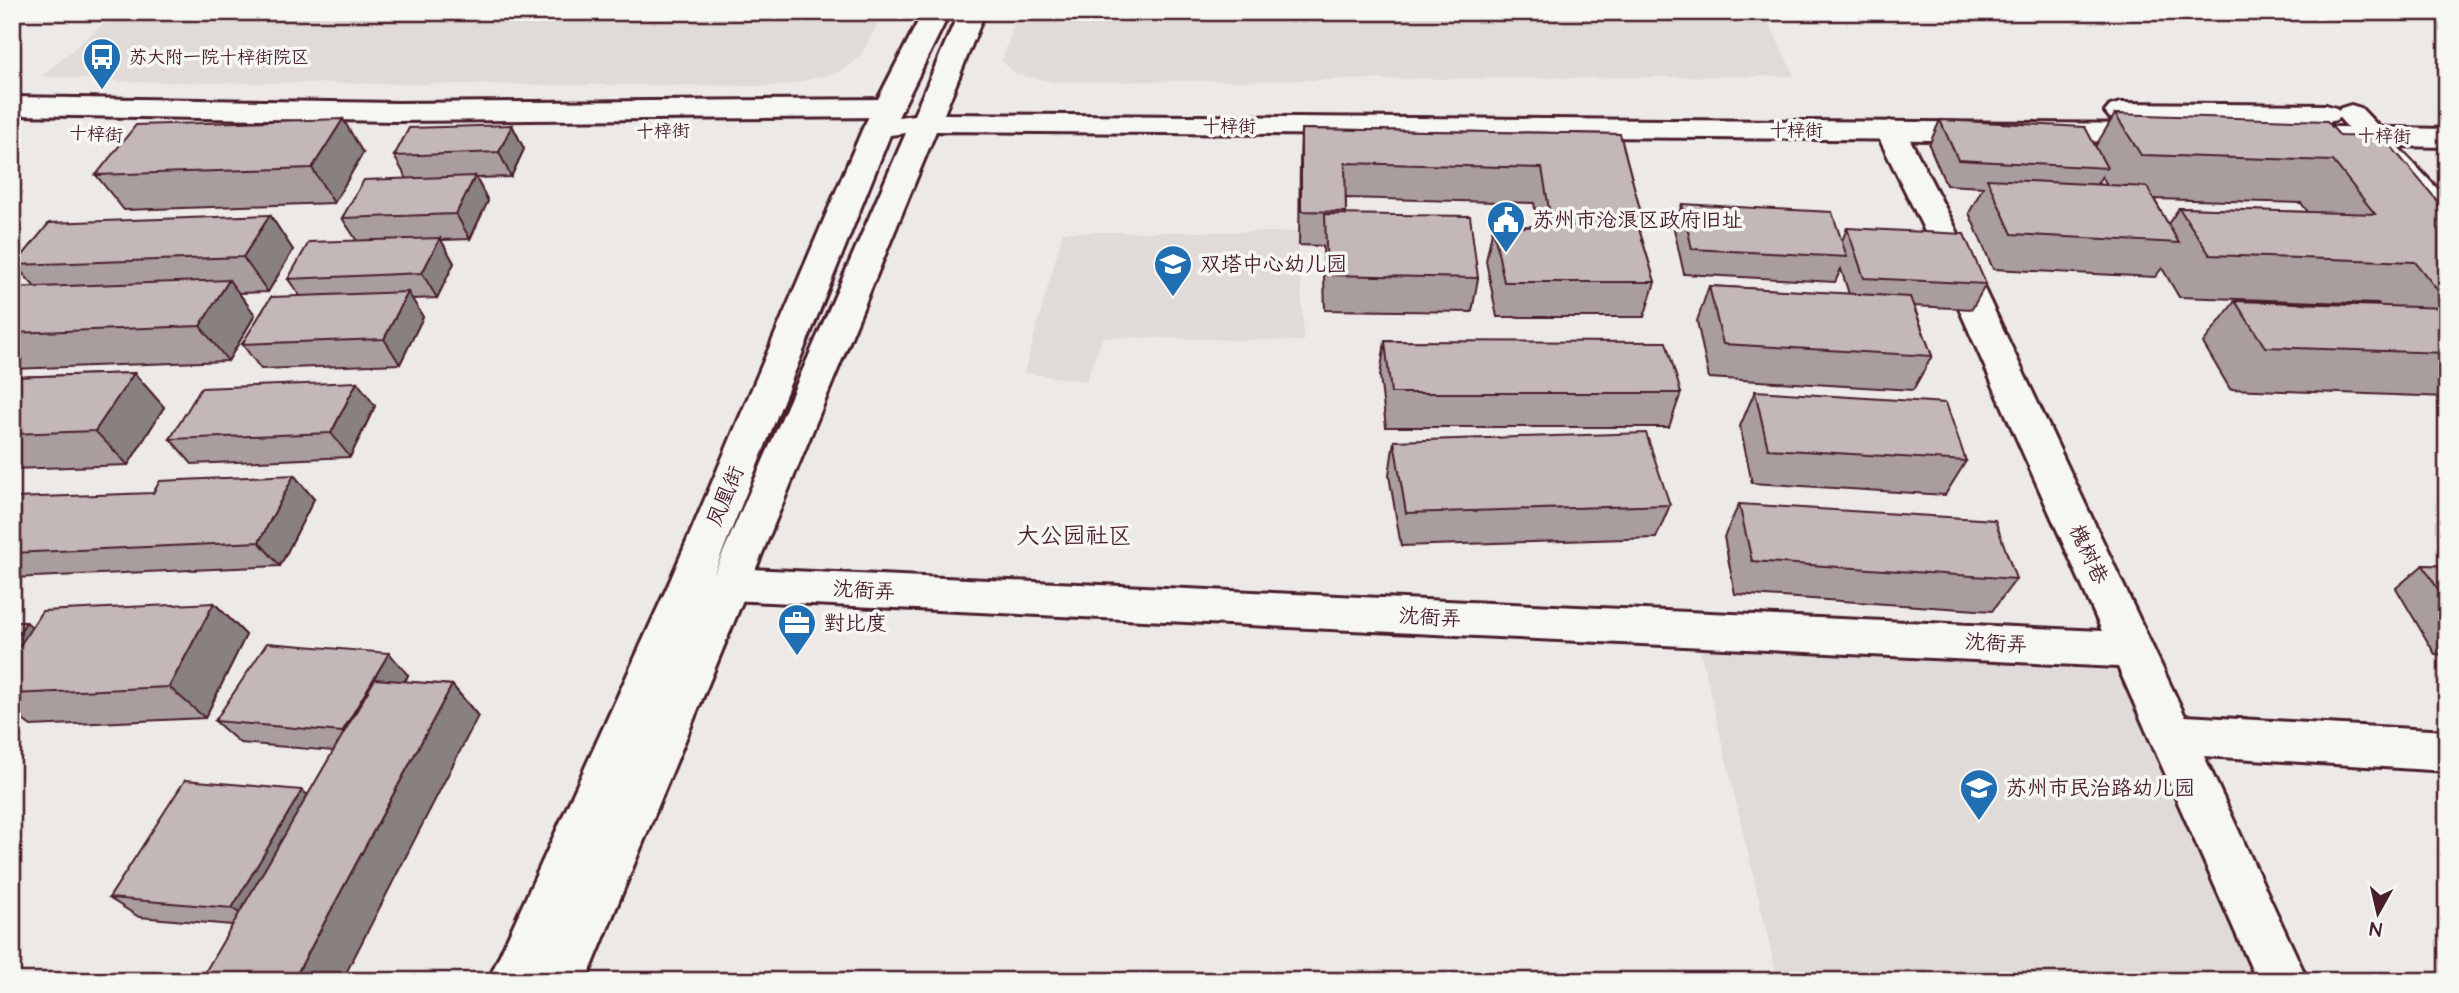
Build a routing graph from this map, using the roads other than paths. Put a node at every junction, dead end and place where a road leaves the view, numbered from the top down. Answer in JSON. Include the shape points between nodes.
{"nodes":[{"id":1,"x":937,"y":12,"type":"edge"},
{"id":2,"x":972,"y":12,"type":"edge"},
{"id":3,"x":12,"y":106,"type":"edge"},
{"id":4,"x":929,"y":111,"type":"junction"},
{"id":5,"x":2447,"y":114,"type":"edge"},
{"id":6,"x":883,"y":118,"type":"junction"},
{"id":7,"x":2360,"y":125,"type":"junction"},
{"id":8,"x":12,"y":130,"type":"edge"},
{"id":9,"x":1890,"y":130,"type":"junction"},
{"id":10,"x":2447,"y":138,"type":"edge"},
{"id":11,"x":2447,"y":218,"type":"edge"},
{"id":12,"x":728,"y":584,"type":"junction"},
{"id":13,"x":2132,"y":650,"type":"junction"},
{"id":14,"x":2172,"y":734,"type":"junction"},
{"id":15,"x":2447,"y":751,"type":"edge"},
{"id":16,"x":513,"y":981,"type":"edge"},
{"id":17,"x":561,"y":981,"type":"edge"},
{"id":18,"x":2283,"y":981,"type":"edge"}],
"edges":[{"from":1,"to":6,"type":"main road","name":"凤凰街"},
{"from":2,"to":4,"type":"main road","name":"凤凰街"},
{"from":3,"to":6,"type":"main road","name":"十梓街"},
{"from":4,"to":6,"type":"main road","name":"十梓街"},
{"from":4,"to":7,"type":"main road","name":"十梓街"},
{"from":4,"to":9,"type":"main road","name":"十梓街","via":[[1085,125]]},
{"from":4,"to":12,"type":"main road","name":"凤凰街"},
{"from":5,"to":7,"type":"main road","name":"十梓街"},
{"from":6,"to":8,"type":"main road","name":"十梓街","via":[[152,136]]},
{"from":6,"to":16,"type":"main road","name":"凤凰街","via":[[690,581]]},
{"from":7,"to":9,"type":"main road","name":"十梓街"},
{"from":7,"to":10,"type":"main road","name":"十梓街"},
{"from":7,"to":11,"type":"main road"},
{"from":9,"to":13,"type":"main road","name":"槐树巷"},
{"from":12,"to":13,"type":"main road","name":"沈衙弄"},
{"from":12,"to":17,"type":"main road","name":"凤凰街"},
{"from":13,"to":14,"type":"main road","name":"槐树巷"},
{"from":14,"to":15,"type":"main road"},
{"from":14,"to":18,"type":"main road","name":"槐树巷"}]}
